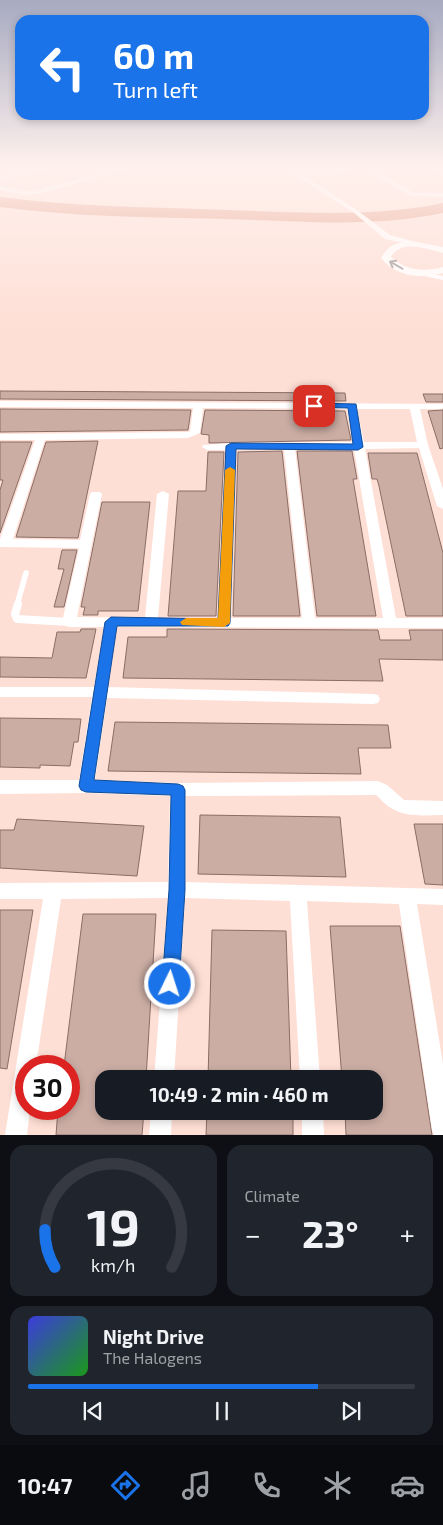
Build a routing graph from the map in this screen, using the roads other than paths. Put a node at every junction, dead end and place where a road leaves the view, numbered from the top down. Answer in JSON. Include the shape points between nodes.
{"nodes":[{"id":1,"x":369,"y":221,"type":"edge"},
{"id":2,"x":388,"y":237,"type":"junction"},
{"id":3,"x":419,"y":244,"type":"junction"},
{"id":4,"x":393,"y":248,"type":"junction"},
{"id":5,"x":443,"y":250,"type":"edge"},
{"id":6,"x":443,"y":270,"type":"edge"},
{"id":7,"x":427,"y":274,"type":"junction"},
{"id":8,"x":443,"y":278,"type":"edge"},
{"id":9,"x":0,"y":404,"type":"edge"},
{"id":10,"x":414,"y":405,"type":"junction"},
{"id":11,"x":198,"y":406,"type":"junction"},
{"id":12,"x":352,"y":406,"type":"junction"},
{"id":13,"x":442,"y":406,"type":"dead end"},
{"id":14,"x":0,"y":437,"type":"edge"},
{"id":15,"x":41,"y":437,"type":"junction"},
{"id":16,"x":423,"y":445,"type":"junction"},
{"id":17,"x":207,"y":446,"type":"dead end"},
{"id":18,"x":231,"y":446,"type":"junction"},
{"id":19,"x":289,"y":446,"type":"junction"},
{"id":20,"x":358,"y":447,"type":"junction"},
{"id":21,"x":96,"y":494,"type":"dead end"},
{"id":22,"x":163,"y":494,"type":"dead end"},
{"id":23,"x":443,"y":506,"type":"edge"},
{"id":24,"x":3,"y":543,"type":"edge"},
{"id":25,"x":84,"y":544,"type":"junction"},
{"id":26,"x":26,"y":573,"type":"dead end"},
{"id":27,"x":69,"y":622,"type":"junction"},
{"id":28,"x":111,"y":622,"type":"junction"},
{"id":29,"x":151,"y":622,"type":"junction"},
{"id":30,"x":309,"y":622,"type":"junction"},
{"id":31,"x":224,"y":623,"type":"junction"},
{"id":32,"x":390,"y":623,"type":"junction"},
{"id":33,"x":443,"y":623,"type":"edge"},
{"id":34,"x":0,"y":692,"type":"edge"},
{"id":35,"x":100,"y":692,"type":"junction"},
{"id":36,"x":373,"y":699,"type":"dead end"},
{"id":37,"x":86,"y":786,"type":"junction"},
{"id":38,"x":0,"y":787,"type":"edge"},
{"id":39,"x":178,"y":790,"type":"junction"},
{"id":40,"x":443,"y":808,"type":"edge"},
{"id":41,"x":0,"y":890,"type":"edge"},
{"id":42,"x":54,"y":890,"type":"junction"},
{"id":43,"x":177,"y":890,"type":"junction"},
{"id":44,"x":298,"y":893,"type":"junction"},
{"id":45,"x":407,"y":896,"type":"junction"},
{"id":46,"x":443,"y":897,"type":"edge"},
{"id":47,"x":28,"y":1055,"type":"edge"},
{"id":48,"x":165,"y":1070,"type":"edge"},
{"id":49,"x":309,"y":1070,"type":"edge"},
{"id":50,"x":18,"y":1120,"type":"edge"},
{"id":51,"x":161,"y":1120,"type":"edge"},
{"id":52,"x":313,"y":1120,"type":"edge"},
{"id":53,"x":443,"y":1130,"type":"edge"},
{"id":54,"x":16,"y":1135,"type":"edge"},
{"id":55,"x":160,"y":1135,"type":"edge"},
{"id":56,"x":314,"y":1135,"type":"edge"}],
"edges":[{"from":1,"to":2,"type":"street"},
{"from":2,"to":3,"type":"street"},
{"from":2,"to":4,"type":"street"},
{"from":3,"to":4,"type":"street"},
{"from":3,"to":5,"type":"street"},
{"from":7,"to":4,"type":"street","one_way":true,"via":[[391,263],[386,258]]},
{"from":6,"to":7,"type":"street"},
{"from":7,"to":8,"type":"street"},
{"from":9,"to":11,"type":"street"},
{"from":10,"to":12,"type":"street"},
{"from":10,"to":13,"type":"street"},
{"from":10,"to":16,"type":"street"},
{"from":11,"to":12,"type":"street"},
{"from":11,"to":15,"type":"street","via":[[195,433],[188,435]]},
{"from":12,"to":20,"type":"street"},
{"from":14,"to":15,"type":"street"},
{"from":15,"to":24,"type":"street"},
{"from":16,"to":20,"type":"street"},
{"from":16,"to":23,"type":"street"},
{"from":17,"to":18,"type":"street"},
{"from":18,"to":19,"type":"street"},
{"from":18,"to":31,"type":"street"},
{"from":19,"to":20,"type":"street"},
{"from":19,"to":30,"type":"street"},
{"from":20,"to":32,"type":"street"},
{"from":21,"to":25,"type":"street"},
{"from":22,"to":29,"type":"street"},
{"from":24,"to":25,"type":"street"},
{"from":25,"to":27,"type":"street"},
{"from":26,"to":27,"type":"lane","via":[[15,617]]},
{"from":27,"to":28,"type":"street"},
{"from":28,"to":29,"type":"street"},
{"from":28,"to":35,"type":"street"},
{"from":29,"to":31,"type":"street"},
{"from":30,"to":31,"type":"street"},
{"from":30,"to":32,"type":"street"},
{"from":32,"to":33,"type":"street"},
{"from":34,"to":35,"type":"street"},
{"from":35,"to":36,"type":"street"},
{"from":35,"to":37,"type":"street"},
{"from":37,"to":38,"type":"street"},
{"from":37,"to":39,"type":"street"},
{"from":39,"to":40,"type":"street","via":[[378,788],[397,805]]},
{"from":39,"to":43,"type":"street"},
{"from":41,"to":42,"type":"street"},
{"from":42,"to":43,"type":"street"},
{"from":42,"to":47,"type":"street"},
{"from":43,"to":44,"type":"street"},
{"from":43,"to":48,"type":"street"},
{"from":44,"to":45,"type":"street"},
{"from":44,"to":49,"type":"street"},
{"from":45,"to":46,"type":"street"},
{"from":45,"to":53,"type":"street"},
{"from":50,"to":54,"type":"street"},
{"from":51,"to":55,"type":"street"},
{"from":52,"to":56,"type":"street"}]}
